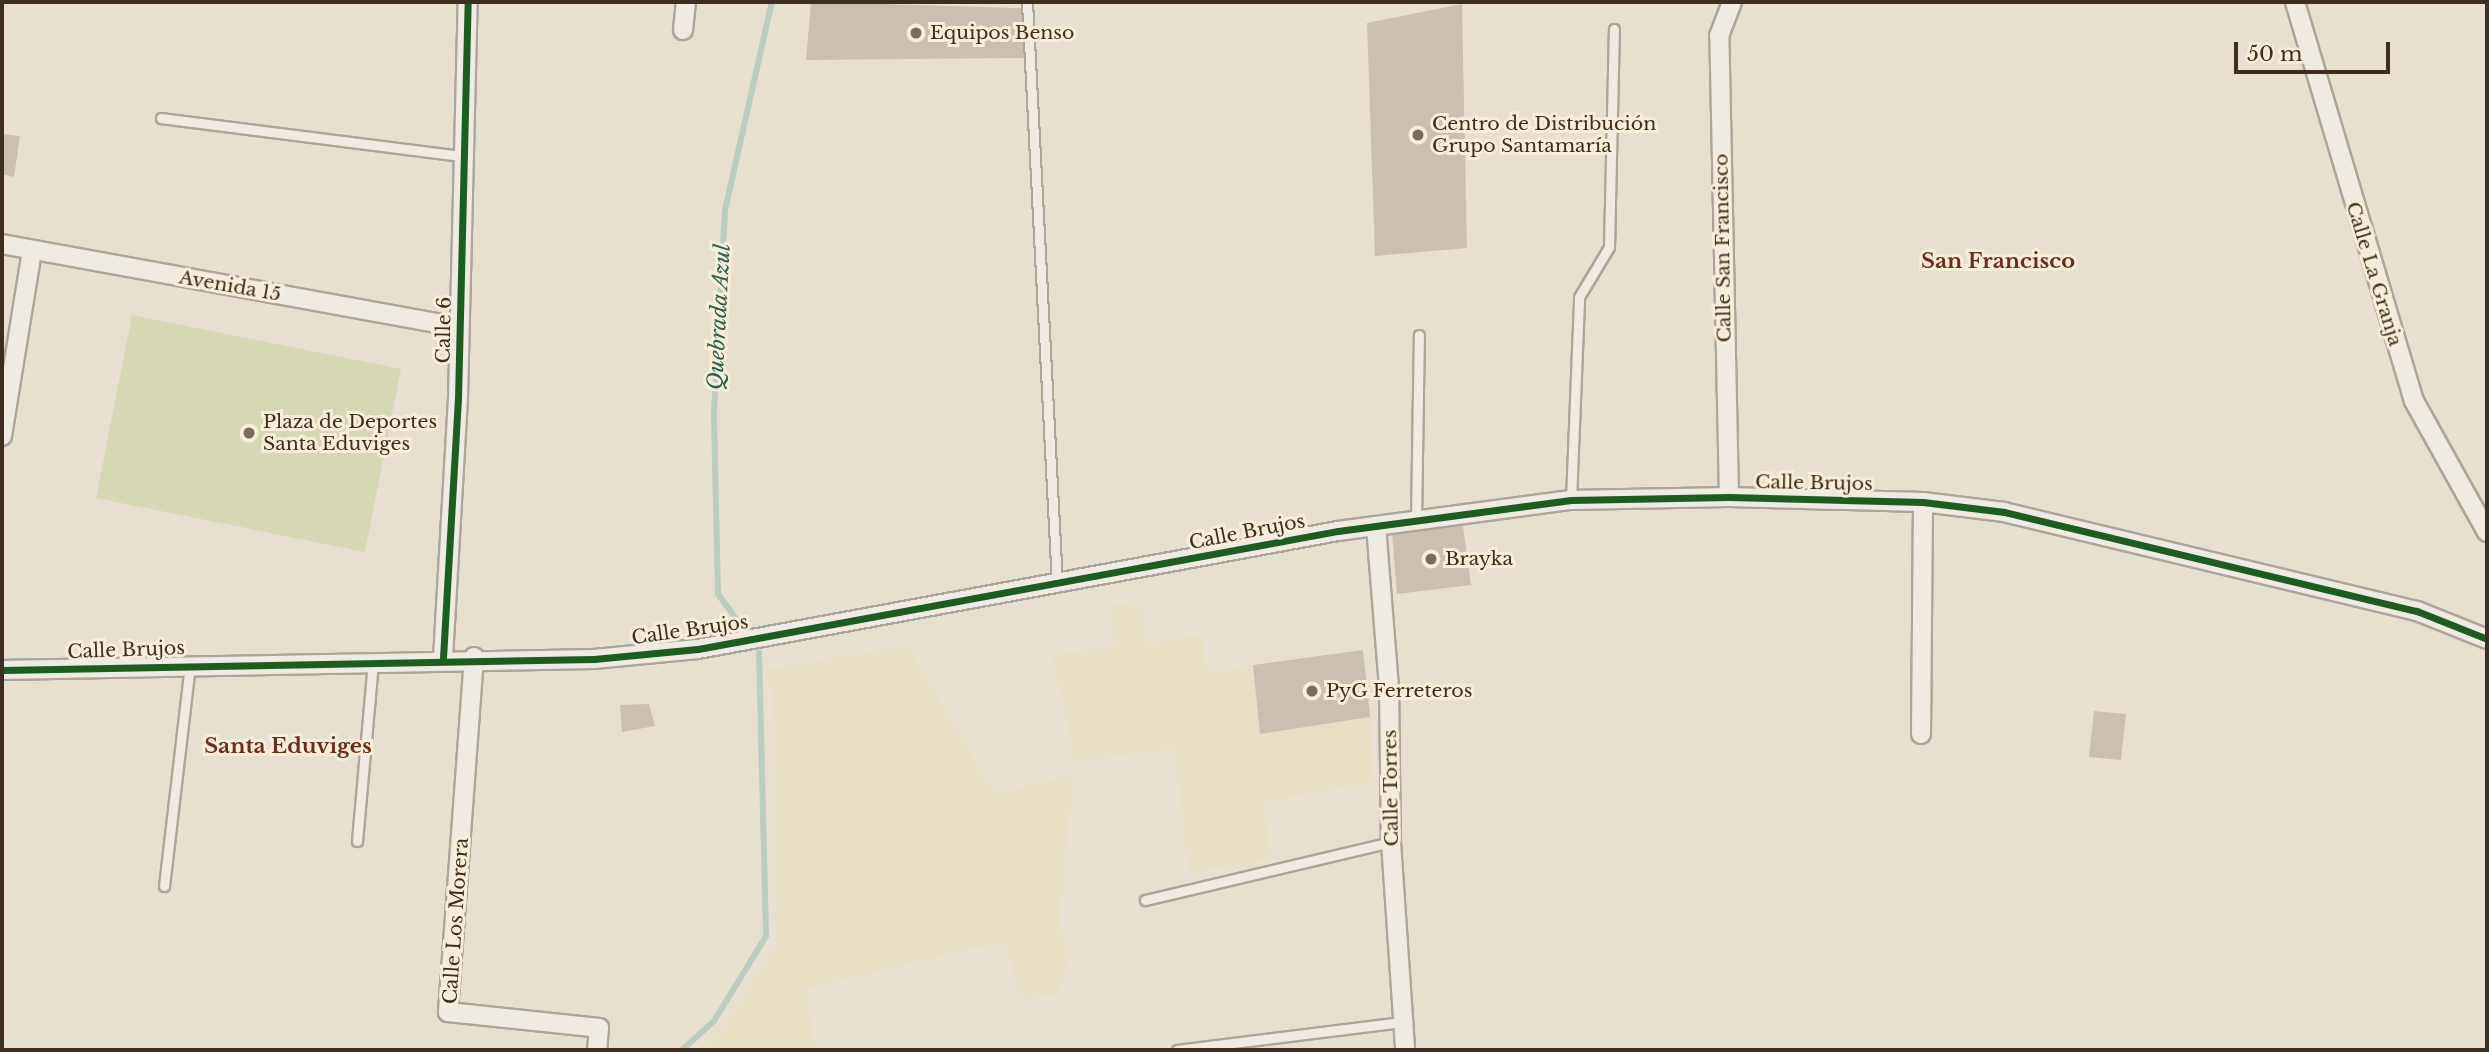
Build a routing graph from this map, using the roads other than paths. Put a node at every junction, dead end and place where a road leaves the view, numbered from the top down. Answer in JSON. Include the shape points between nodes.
{"nodes":[{"id":1,"x":468,"y":2,"type":"edge"},
{"id":2,"x":685,"y":2,"type":"edge"},
{"id":3,"x":1027,"y":2,"type":"edge"},
{"id":4,"x":1732,"y":2,"type":"edge"},
{"id":5,"x":2295,"y":2,"type":"edge"},
{"id":6,"x":1614,"y":29,"type":"dead end"},
{"id":7,"x":683,"y":30,"type":"dead end"},
{"id":8,"x":161,"y":118,"type":"dead end"},
{"id":9,"x":463,"y":156,"type":"junction"},
{"id":10,"x":2,"y":244,"type":"edge"},
{"id":11,"x":32,"y":250,"type":"junction"},
{"id":12,"x":459,"y":327,"type":"junction"},
{"id":13,"x":1419,"y":335,"type":"dead end"},
{"id":14,"x":2,"y":436,"type":"edge"},
{"id":15,"x":1729,"y":497,"type":"junction"},
{"id":16,"x":1571,"y":500,"type":"junction"},
{"id":17,"x":1923,"y":502,"type":"junction"},
{"id":18,"x":1416,"y":520,"type":"junction"},
{"id":19,"x":1376,"y":526,"type":"junction"},
{"id":20,"x":2487,"y":532,"type":"edge"},
{"id":21,"x":1057,"y":584,"type":"junction"},
{"id":22,"x":2487,"y":639,"type":"edge"},
{"id":23,"x":474,"y":657,"type":"junction"},
{"id":24,"x":443,"y":658,"type":"junction"},
{"id":25,"x":373,"y":659,"type":"junction"},
{"id":26,"x":191,"y":664,"type":"junction"},
{"id":27,"x":2,"y":670,"type":"edge"},
{"id":28,"x":1921,"y":734,"type":"dead end"},
{"id":29,"x":357,"y":841,"type":"dead end"},
{"id":30,"x":1391,"y":842,"type":"junction"},
{"id":31,"x":164,"y":886,"type":"dead end"},
{"id":32,"x":1145,"y":900,"type":"dead end"},
{"id":33,"x":1403,"y":1022,"type":"junction"},
{"id":34,"x":597,"y":1050,"type":"edge"},
{"id":35,"x":1177,"y":1050,"type":"edge"},
{"id":36,"x":1405,"y":1050,"type":"edge"}],
"edges":[{"from":1,"to":9,"type":"street","name":"Calle 6"},
{"from":2,"to":7,"type":"street"},
{"from":3,"to":21,"type":"lane"},
{"from":4,"to":15,"type":"street","name":"Calle San Francisco","via":[[1718,36]]},
{"from":5,"to":20,"type":"street","name":"Calle La Granja","via":[[2414,401]]},
{"from":6,"to":16,"type":"lane","via":[[1609,247],[1578,297]]},
{"from":8,"to":9,"type":"lane"},
{"from":9,"to":12,"type":"street","name":"Calle 6"},
{"from":10,"to":11,"type":"street","name":"Avenida 15"},
{"from":11,"to":12,"type":"street","name":"Avenida 15"},
{"from":11,"to":14,"type":"street"},
{"from":12,"to":24,"type":"street","name":"Calle 6"},
{"from":13,"to":18,"type":"lane"},
{"from":15,"to":16,"type":"street","name":"Calle Brujos"},
{"from":15,"to":17,"type":"street","name":"Calle Brujos"},
{"from":16,"to":18,"type":"street","name":"Calle Brujos"},
{"from":17,"to":22,"type":"street","name":"Calle Brujos","via":[[2004,512],[2417,611]]},
{"from":17,"to":28,"type":"street"},
{"from":18,"to":19,"type":"street","name":"Calle Brujos"},
{"from":19,"to":21,"type":"street","name":"Calle Brujos"},
{"from":19,"to":30,"type":"street","name":"Calle Torres","via":[[1390,686]]},
{"from":21,"to":23,"type":"street","name":"Calle Brujos","via":[[698,649],[594,659]]},
{"from":23,"to":24,"type":"street","name":"Calle Brujos"},
{"from":23,"to":34,"type":"street","name":"Calle Los Morera","via":[[448,1012],[599,1028]]},
{"from":24,"to":25,"type":"street","name":"Calle Brujos"},
{"from":25,"to":26,"type":"street","name":"Calle Brujos"},
{"from":25,"to":29,"type":"lane"},
{"from":26,"to":27,"type":"street","name":"Calle Brujos"},
{"from":26,"to":31,"type":"lane"},
{"from":30,"to":32,"type":"lane"},
{"from":30,"to":33,"type":"street","name":"Calle Torres"},
{"from":33,"to":35,"type":"lane"},
{"from":33,"to":36,"type":"street","name":"Calle Torres"}]}
